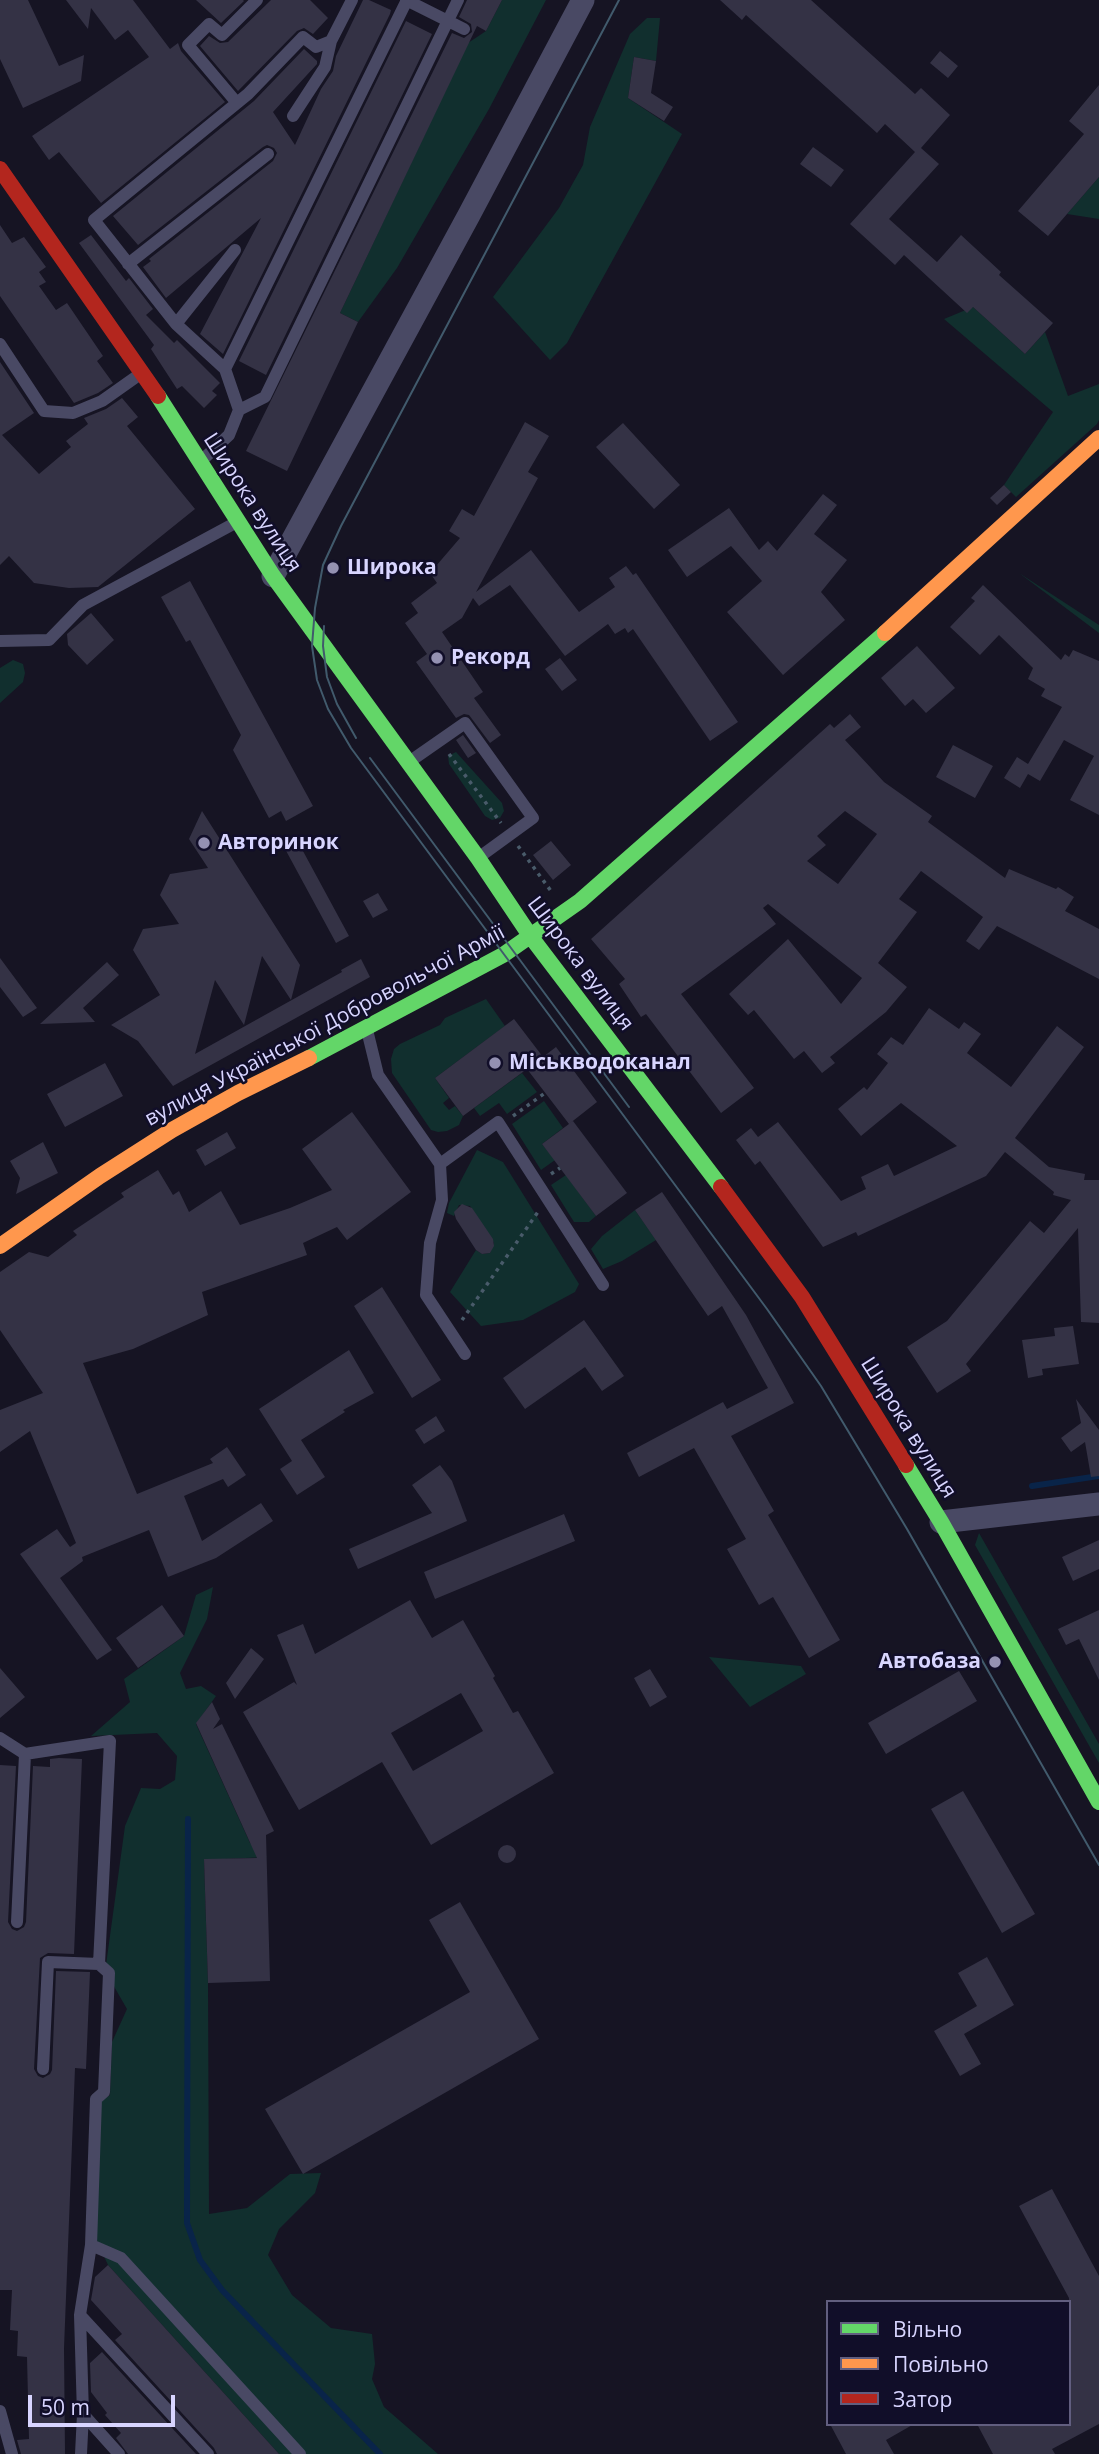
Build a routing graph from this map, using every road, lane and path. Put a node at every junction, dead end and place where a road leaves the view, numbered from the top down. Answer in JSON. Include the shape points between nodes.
{"nodes":[{"id":1,"x":257,"y":0,"type":"edge"},
{"id":2,"x":352,"y":0,"type":"edge"},
{"id":3,"x":407,"y":0,"type":"edge"},
{"id":4,"x":458,"y":0,"type":"edge"},
{"id":5,"x":583,"y":0,"type":"edge"},
{"id":6,"x":448,"y":20,"type":"junction"},
{"id":7,"x":464,"y":29,"type":"dead end"},
{"id":8,"x":331,"y":41,"type":"junction"},
{"id":9,"x":237,"y":103,"type":"junction"},
{"id":10,"x":293,"y":117,"type":"dead end"},
{"id":11,"x":268,"y":154,"type":"dead end"},
{"id":12,"x":0,"y":169,"type":"edge"},
{"id":13,"x":235,"y":250,"type":"dead end"},
{"id":14,"x":128,"y":264,"type":"junction"},
{"id":15,"x":176,"y":324,"type":"junction"},
{"id":16,"x":0,"y":344,"type":"edge"},
{"id":17,"x":225,"y":369,"type":"junction"},
{"id":18,"x":143,"y":372,"type":"junction"},
{"id":19,"x":239,"y":410,"type":"junction"},
{"id":20,"x":1099,"y":438,"type":"edge"},
{"id":21,"x":200,"y":462,"type":"junction"},
{"id":22,"x":238,"y":521,"type":"junction"},
{"id":23,"x":273,"y":576,"type":"junction"},
{"id":24,"x":0,"y":641,"type":"edge"},
{"id":25,"x":409,"y":762,"type":"junction"},
{"id":26,"x":478,"y":858,"type":"junction"},
{"id":27,"x":531,"y":937,"type":"junction"},
{"id":28,"x":367,"y":1029,"type":"junction"},
{"id":29,"x":545,"y":1093,"type":"dead end"},
{"id":30,"x":500,"y":1126,"type":"junction"},
{"id":31,"x":440,"y":1164,"type":"junction"},
{"id":32,"x":548,"y":1199,"type":"junction"},
{"id":33,"x":0,"y":1246,"type":"edge"},
{"id":34,"x":603,"y":1285,"type":"dead end"},
{"id":35,"x":452,"y":1334,"type":"junction"},
{"id":36,"x":465,"y":1354,"type":"dead end"},
{"id":37,"x":1099,"y":1504,"type":"edge"},
{"id":38,"x":941,"y":1522,"type":"junction"},
{"id":39,"x":0,"y":1738,"type":"edge"},
{"id":40,"x":25,"y":1754,"type":"junction"},
{"id":41,"x":1099,"y":1801,"type":"edge"},
{"id":42,"x":17,"y":1922,"type":"dead end"},
{"id":43,"x":99,"y":1964,"type":"junction"},
{"id":44,"x":43,"y":2069,"type":"dead end"},
{"id":45,"x":91,"y":2245,"type":"junction"},
{"id":46,"x":80,"y":2315,"type":"junction"},
{"id":47,"x":0,"y":2411,"type":"edge"},
{"id":48,"x":83,"y":2414,"type":"junction"},
{"id":49,"x":12,"y":2454,"type":"edge"},
{"id":50,"x":81,"y":2454,"type":"edge"},
{"id":51,"x":119,"y":2454,"type":"edge"},
{"id":52,"x":208,"y":2454,"type":"edge"},
{"id":53,"x":300,"y":2454,"type":"edge"}],
"edges":[{"from":1,"to":9,"type":"lane","via":[[222,35],[209,24],[188,45]]},
{"from":2,"to":8,"type":"lane"},
{"from":3,"to":6,"type":"lane"},
{"from":3,"to":17,"type":"lane"},
{"from":4,"to":6,"type":"lane"},
{"from":5,"to":23,"type":"street"},
{"from":6,"to":7,"type":"lane"},
{"from":6,"to":19,"type":"lane","via":[[265,397]]},
{"from":8,"to":9,"type":"lane","via":[[316,47],[303,37]]},
{"from":8,"to":10,"type":"lane","via":[[325,67]]},
{"from":9,"to":14,"type":"lane","via":[[94,220]]},
{"from":11,"to":14,"type":"lane"},
{"from":12,"to":18,"type":"street","name":"Широка вулиця"},
{"from":13,"to":15,"type":"lane"},
{"from":14,"to":15,"type":"lane"},
{"from":15,"to":17,"type":"lane"},
{"from":16,"to":18,"type":"lane","via":[[44,411],[73,413],[102,401]]},
{"from":17,"to":19,"type":"lane"},
{"from":18,"to":21,"type":"street","name":"Широка вулиця"},
{"from":19,"to":21,"type":"lane","via":[[229,435]]},
{"from":20,"to":27,"type":"street","name":"вулиця Української Добровольчої Армії","via":[[855,661],[580,901]]},
{"from":21,"to":22,"type":"street","name":"Широка вулиця"},
{"from":22,"to":23,"type":"street","name":"Широка вулиця"},
{"from":22,"to":24,"type":"lane","via":[[83,605],[49,640]]},
{"from":23,"to":25,"type":"street","name":"Широка вулиця"},
{"from":25,"to":26,"type":"street","name":"Широка вулиця"},
{"from":25,"to":26,"type":"lane","via":[[465,723],[534,818]]},
{"from":26,"to":27,"type":"street","name":"Широка вулиця"},
{"from":27,"to":28,"type":"street","name":"вулиця Української Добровольчої Армії"},
{"from":27,"to":38,"type":"street","name":"Широка вулиця","via":[[802,1297]]},
{"from":28,"to":31,"type":"lane","via":[[379,1075]]},
{"from":28,"to":33,"type":"street","name":"вулиця Української Добровольчої Армії","via":[[172,1130]]},
{"from":29,"to":30,"type":"path"},
{"from":30,"to":31,"type":"lane","via":[[498,1122]]},
{"from":30,"to":32,"type":"lane"},
{"from":31,"to":35,"type":"lane","via":[[442,1200],[430,1242],[426,1294]]},
{"from":32,"to":34,"type":"lane"},
{"from":32,"to":35,"type":"path"},
{"from":35,"to":36,"type":"lane"},
{"from":37,"to":38,"type":"street"},
{"from":38,"to":41,"type":"street","name":"Широка вулиця"},
{"from":39,"to":40,"type":"lane"},
{"from":40,"to":42,"type":"lane"},
{"from":40,"to":43,"type":"lane","via":[[110,1741]]},
{"from":43,"to":44,"type":"lane","via":[[48,1962]]},
{"from":43,"to":45,"type":"lane","via":[[108,1973],[104,2092],[96,2099]]},
{"from":45,"to":46,"type":"lane"},
{"from":45,"to":53,"type":"lane","via":[[121,2258]]},
{"from":46,"to":48,"type":"lane"},
{"from":46,"to":52,"type":"lane"},
{"from":47,"to":49,"type":"lane"},
{"from":48,"to":50,"type":"lane"},
{"from":48,"to":51,"type":"lane"}]}
